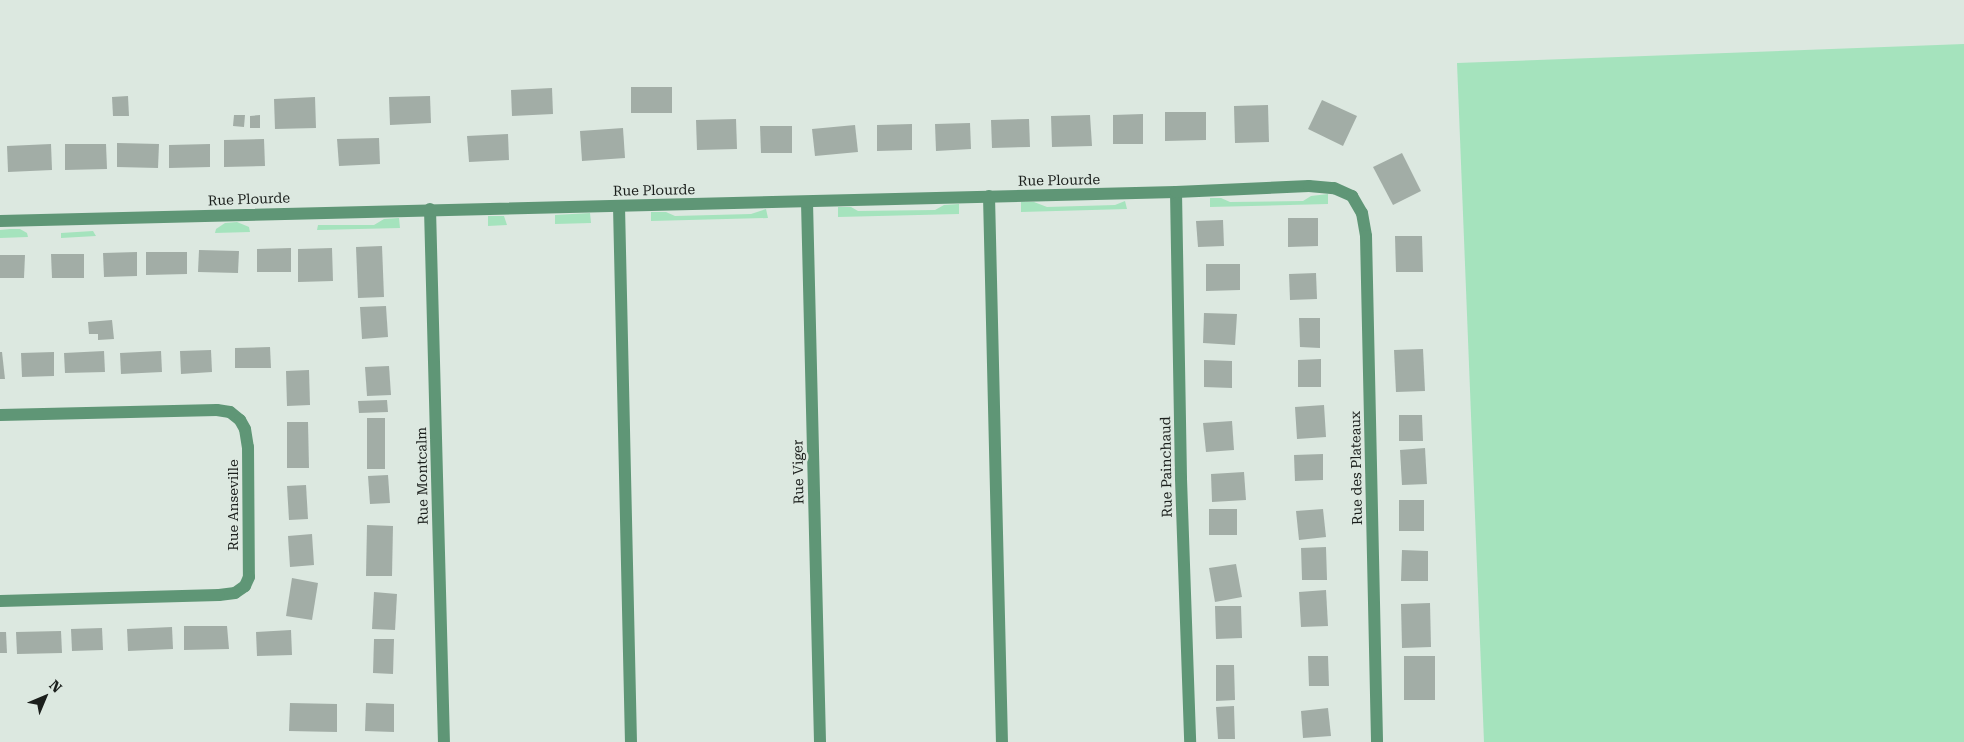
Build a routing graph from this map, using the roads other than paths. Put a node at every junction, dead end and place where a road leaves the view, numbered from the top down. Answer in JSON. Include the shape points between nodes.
{"nodes":[{"id":1,"x":1176,"y":192,"type":"junction"},
{"id":2,"x":990,"y":196,"type":"junction"},
{"id":3,"x":1352,"y":196,"type":"joint"},
{"id":4,"x":807,"y":202,"type":"junction"},
{"id":5,"x":619,"y":206,"type":"junction"},
{"id":6,"x":430,"y":209,"type":"junction"},
{"id":7,"x":0,"y":220,"type":"edge"},
{"id":8,"x":0,"y":415,"type":"edge"},
{"id":9,"x":0,"y":601,"type":"edge"},
{"id":10,"x":444,"y":742,"type":"edge"},
{"id":11,"x":631,"y":742,"type":"edge"},
{"id":12,"x":820,"y":742,"type":"edge"},
{"id":13,"x":1002,"y":742,"type":"edge"},
{"id":14,"x":1190,"y":742,"type":"edge"},
{"id":15,"x":1377,"y":742,"type":"edge"}],
"edges":[{"from":1,"to":2,"type":"street","name":"Rue Plourde"},
{"from":1,"to":3,"type":"street","name":"Rue Plourde","via":[[1309,186],[1334,188]]},
{"from":1,"to":14,"type":"street","name":"Rue Painchaud"},
{"from":2,"to":4,"type":"street","name":"Rue Plourde"},
{"from":2,"to":13,"type":"street"},
{"from":3,"to":15,"type":"street","name":"Rue des Plateaux","via":[[1362,213],[1366,236]]},
{"from":4,"to":5,"type":"street","name":"Rue Plourde"},
{"from":4,"to":12,"type":"street","name":"Rue Viger"},
{"from":5,"to":6,"type":"street","name":"Rue Plourde"},
{"from":5,"to":11,"type":"street"},
{"from":6,"to":7,"type":"street","name":"Rue Plourde"},
{"from":6,"to":10,"type":"street","name":"Rue Montcalm"},
{"from":8,"to":9,"type":"street","name":"Rue Anseville","via":[[230,412],[245,429],[248,447],[249,577],[245,586],[235,593],[218,595]]}]}
